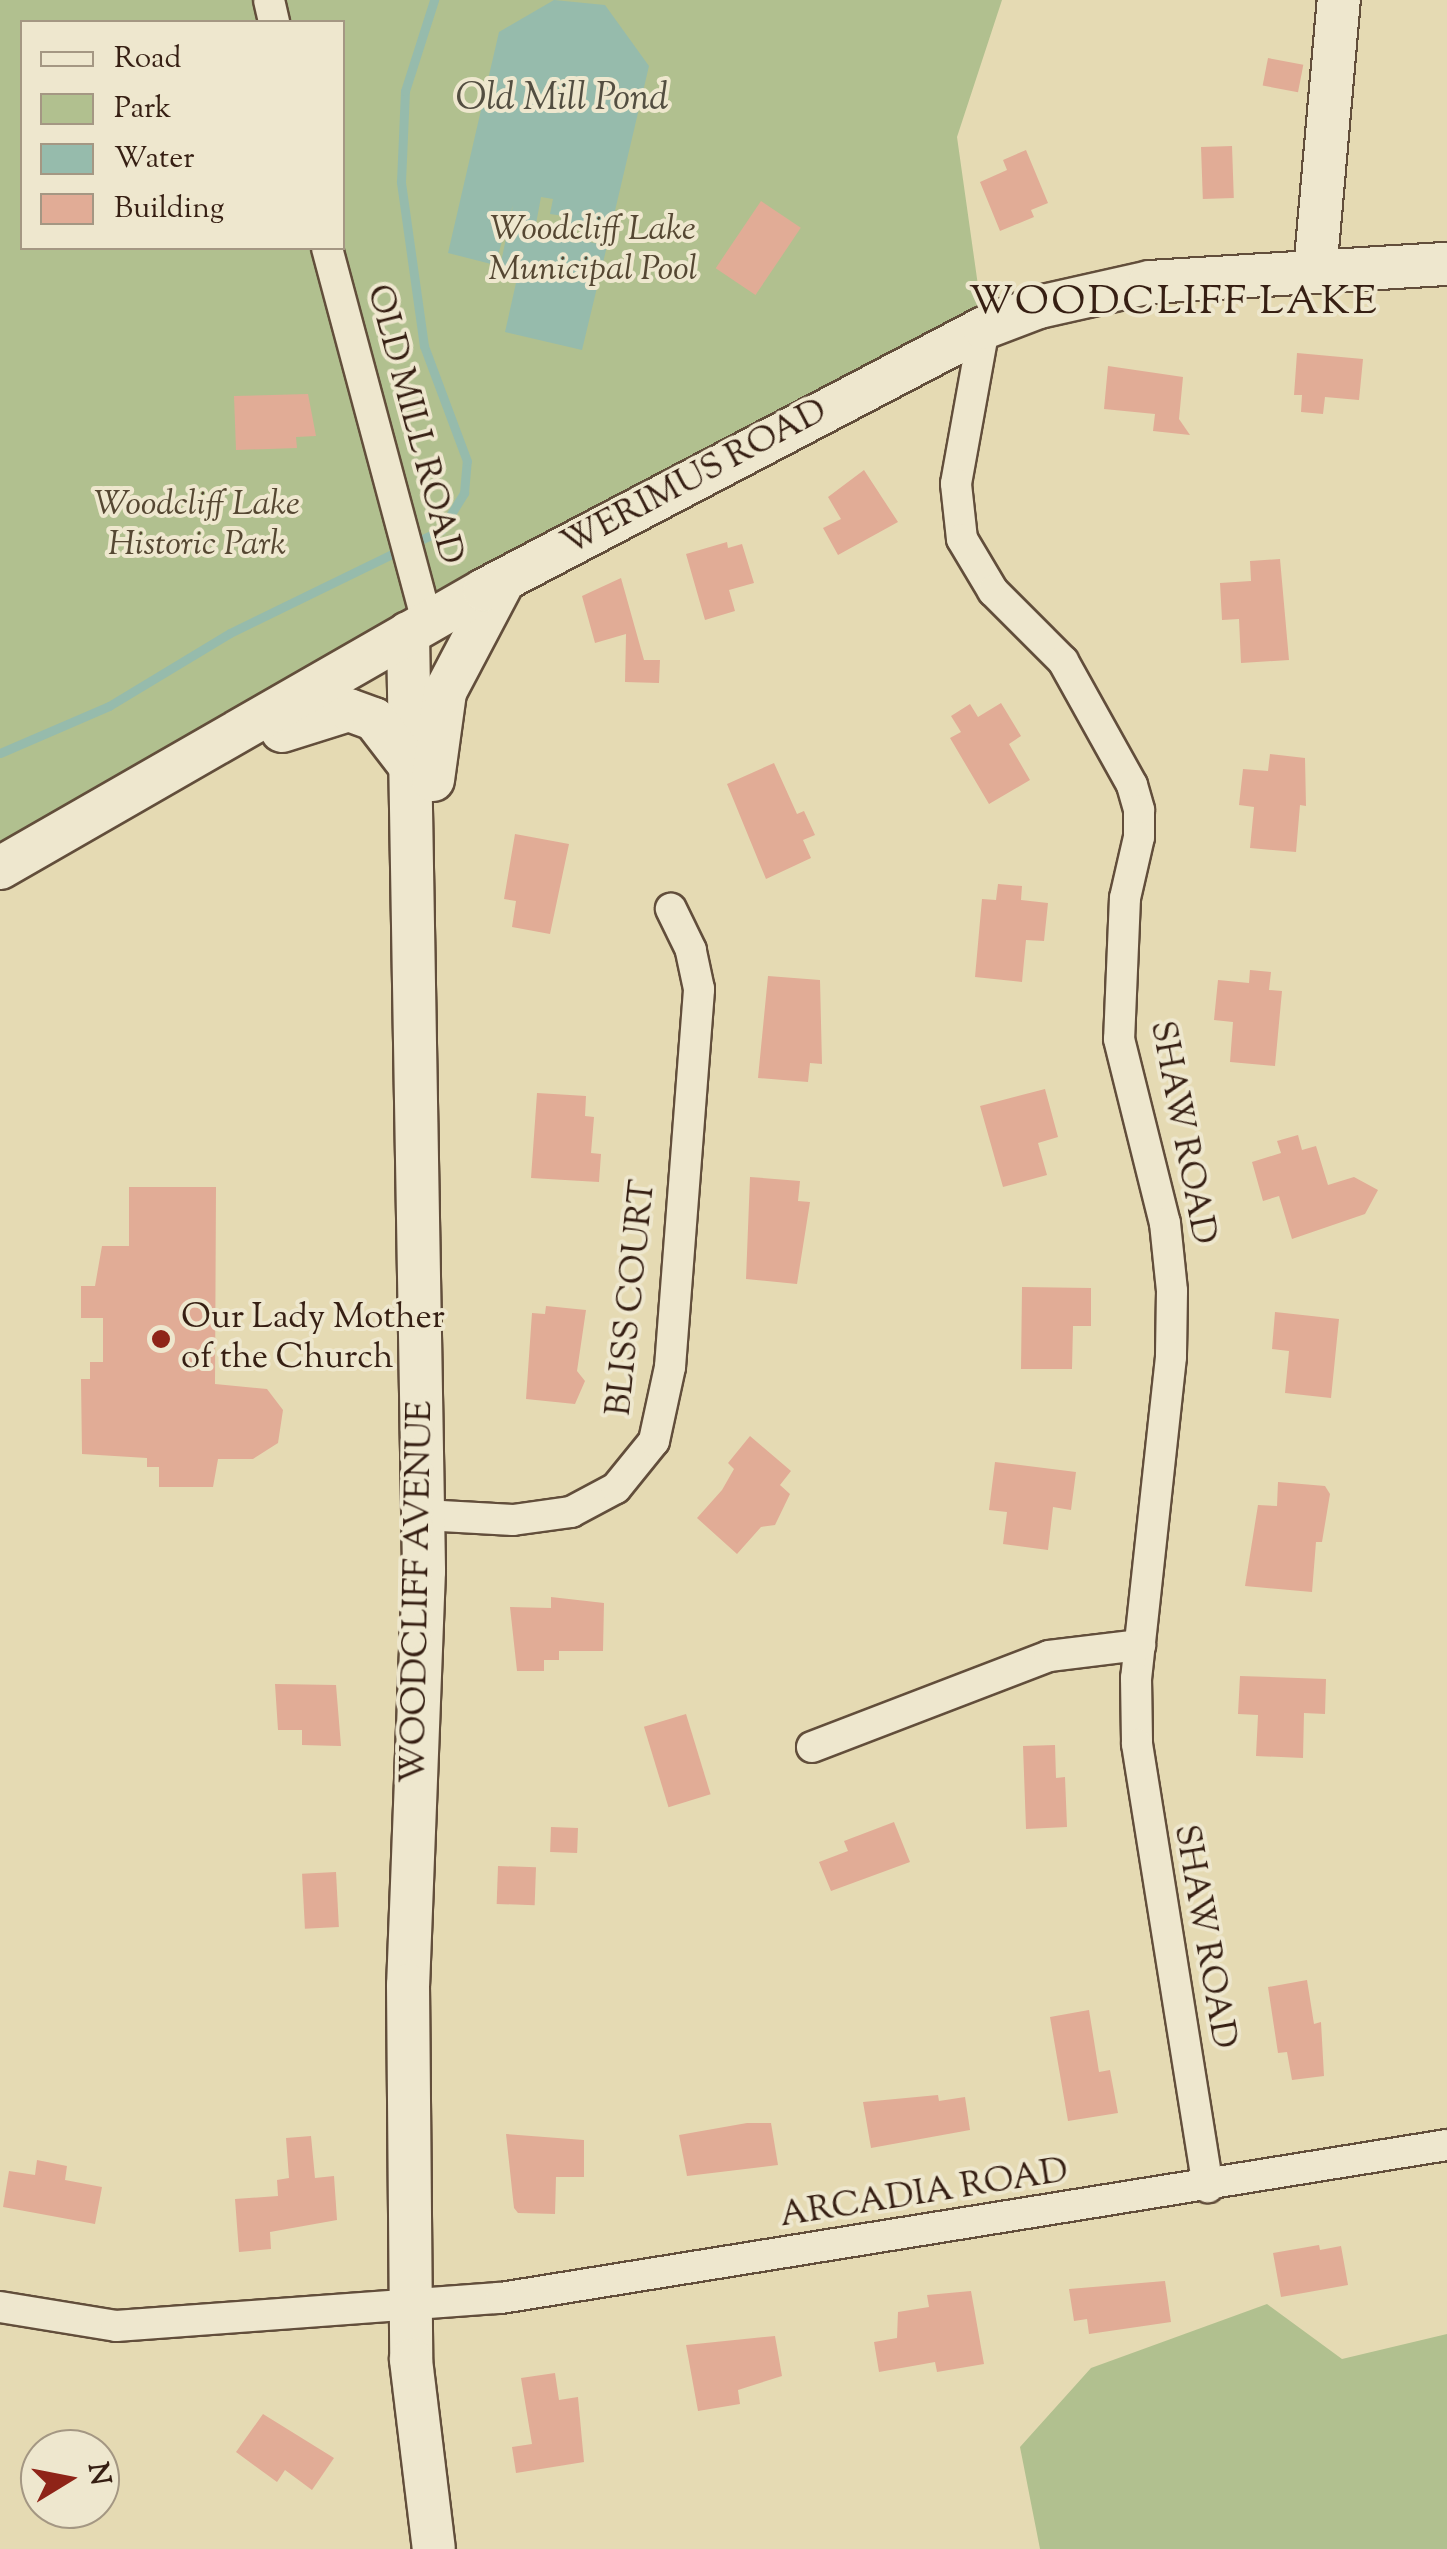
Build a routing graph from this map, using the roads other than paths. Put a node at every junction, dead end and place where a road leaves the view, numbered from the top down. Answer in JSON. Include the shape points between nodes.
{"nodes":[{"id":1,"x":1339,"y":0,"type":"edge"},
{"id":2,"x":328,"y":250,"type":"edge"},
{"id":3,"x":1447,"y":264,"type":"edge"},
{"id":4,"x":1315,"y":272,"type":"junction"},
{"id":5,"x":984,"y":328,"type":"junction"},
{"id":6,"x":505,"y":579,"type":"junction"},
{"id":7,"x":418,"y":627,"type":"junction"},
{"id":8,"x":192,"y":762,"type":"junction"},
{"id":9,"x":410,"y":766,"type":"junction"},
{"id":10,"x":412,"y":830,"type":"junction"},
{"id":11,"x":0,"y":868,"type":"edge"},
{"id":12,"x":672,"y":909,"type":"dead end"},
{"id":13,"x":424,"y":1515,"type":"junction"},
{"id":14,"x":1140,"y":1646,"type":"junction"},
{"id":15,"x":812,"y":1747,"type":"dead end"},
{"id":16,"x":1447,"y":2145,"type":"edge"},
{"id":17,"x":1208,"y":2186,"type":"junction"},
{"id":18,"x":411,"y":2306,"type":"junction"},
{"id":19,"x":0,"y":2307,"type":"edge"},
{"id":20,"x":434,"y":2549,"type":"edge"}],
"edges":[{"from":1,"to":4,"type":"main road"},
{"from":2,"to":7,"type":"street","name":"OLD MILL ROAD","via":[[412,567]]},
{"from":3,"to":4,"type":"main road","name":"WERIMUS ROAD"},
{"from":4,"to":5,"type":"main road","name":"WERIMUS ROAD","via":[[1150,282],[1039,307]]},
{"from":5,"to":6,"type":"main road","name":"WERIMUS ROAD"},
{"from":5,"to":14,"type":"street","name":"SHAW ROAD","via":[[956,484],[962,539],[993,591],[1063,661],[1132,785],[1138,810],[1139,837],[1124,898],[1120,1039],[1165,1223],[1172,1291]]},
{"from":6,"to":7,"type":"main road","name":"WERIMUS ROAD"},
{"from":6,"to":10,"type":"main road","via":[[445,692],[435,775]]},
{"from":7,"to":8,"type":"main road","name":"WERIMUS ROAD"},
{"from":7,"to":9,"type":"main road","name":"WOODCLIFF AVENUE"},
{"from":8,"to":9,"type":"main road","via":[[350,710],[374,719]]},
{"from":8,"to":11,"type":"main road","name":"WERIMUS ROAD"},
{"from":9,"to":10,"type":"main road","name":"WOODCLIFF AVENUE"},
{"from":10,"to":13,"type":"main road","name":"WOODCLIFF AVENUE"},
{"from":12,"to":13,"type":"street","name":"BLISS COURT","via":[[691,950],[698,989],[670,1366],[654,1441],[616,1488],[571,1512],[513,1520]]},
{"from":13,"to":18,"type":"main road","name":"WOODCLIFF AVENUE","via":[[424,1662],[408,1985]]},
{"from":14,"to":15,"type":"street","via":[[1048,1656]]},
{"from":14,"to":17,"type":"street","name":"SHAW ROAD","via":[[1137,1744],[1144,1820]]},
{"from":16,"to":17,"type":"street","name":"ARCADIA ROAD"},
{"from":17,"to":18,"type":"street","name":"ARCADIA ROAD","via":[[822,2250]]},
{"from":18,"to":19,"type":"street","name":"ARCADIA ROAD","via":[[116,2326]]},
{"from":18,"to":20,"type":"main road","name":"WOODCLIFF AVENUE"}]}
